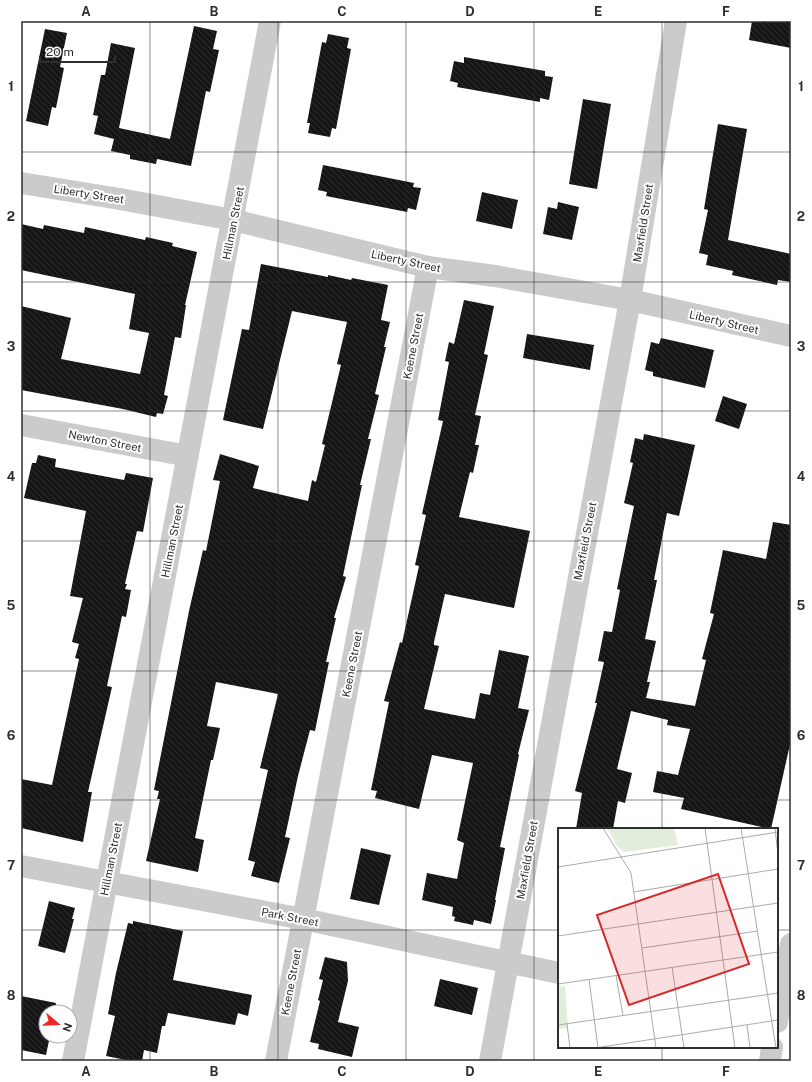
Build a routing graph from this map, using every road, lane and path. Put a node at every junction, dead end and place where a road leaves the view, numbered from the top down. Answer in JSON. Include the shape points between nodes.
{"nodes":[{"id":1,"x":270,"y":21,"type":"edge"},
{"id":2,"x":676,"y":21,"type":"edge"},
{"id":3,"x":21,"y":183,"type":"edge"},
{"id":4,"x":233,"y":220,"type":"junction"},
{"id":5,"x":428,"y":266,"type":"junction"},
{"id":6,"x":630,"y":300,"type":"junction"},
{"id":7,"x":791,"y":336,"type":"edge"},
{"id":8,"x":21,"y":425,"type":"edge"},
{"id":9,"x":188,"y":456,"type":"junction"},
{"id":10,"x":21,"y":866,"type":"edge"},
{"id":11,"x":107,"y":883,"type":"junction"},
{"id":12,"x":303,"y":920,"type":"junction"},
{"id":13,"x":791,"y":944,"type":"edge"},
{"id":14,"x":509,"y":963,"type":"junction"},
{"id":15,"x":558,"y":973,"type":"edge"},
{"id":16,"x":781,"y":1018,"type":"edge"},
{"id":17,"x":772,"y":1048,"type":"edge"},
{"id":18,"x":73,"y":1061,"type":"edge"},
{"id":19,"x":276,"y":1061,"type":"edge"},
{"id":20,"x":490,"y":1061,"type":"edge"},
{"id":21,"x":770,"y":1061,"type":"edge"}],
"edges":[{"from":1,"to":4,"type":"street","name":"Hillman Street"},
{"from":2,"to":6,"type":"street","name":"Maxfield Street"},
{"from":3,"to":4,"type":"street","name":"Liberty Street"},
{"from":4,"to":5,"type":"street","name":"Liberty Street"},
{"from":4,"to":9,"type":"street","name":"Hillman Street"},
{"from":5,"to":6,"type":"street","name":"Liberty Street"},
{"from":5,"to":12,"type":"street","name":"Keene Street"},
{"from":6,"to":7,"type":"street","name":"Liberty Street"},
{"from":6,"to":14,"type":"street","name":"Maxfield Street"},
{"from":8,"to":9,"type":"street","name":"Newton Street"},
{"from":9,"to":11,"type":"street","name":"Hillman Street"},
{"from":10,"to":11,"type":"street","name":"Park Street"},
{"from":11,"to":12,"type":"street","name":"Park Street"},
{"from":11,"to":18,"type":"street","name":"Hillman Street"},
{"from":12,"to":14,"type":"street","name":"Park Street"},
{"from":12,"to":19,"type":"street","name":"Keene Street"},
{"from":13,"to":16,"type":"street"},
{"from":14,"to":15,"type":"street","name":"Park Street"},
{"from":14,"to":20,"type":"street","name":"Maxfield Street"},
{"from":17,"to":21,"type":"street"}]}
